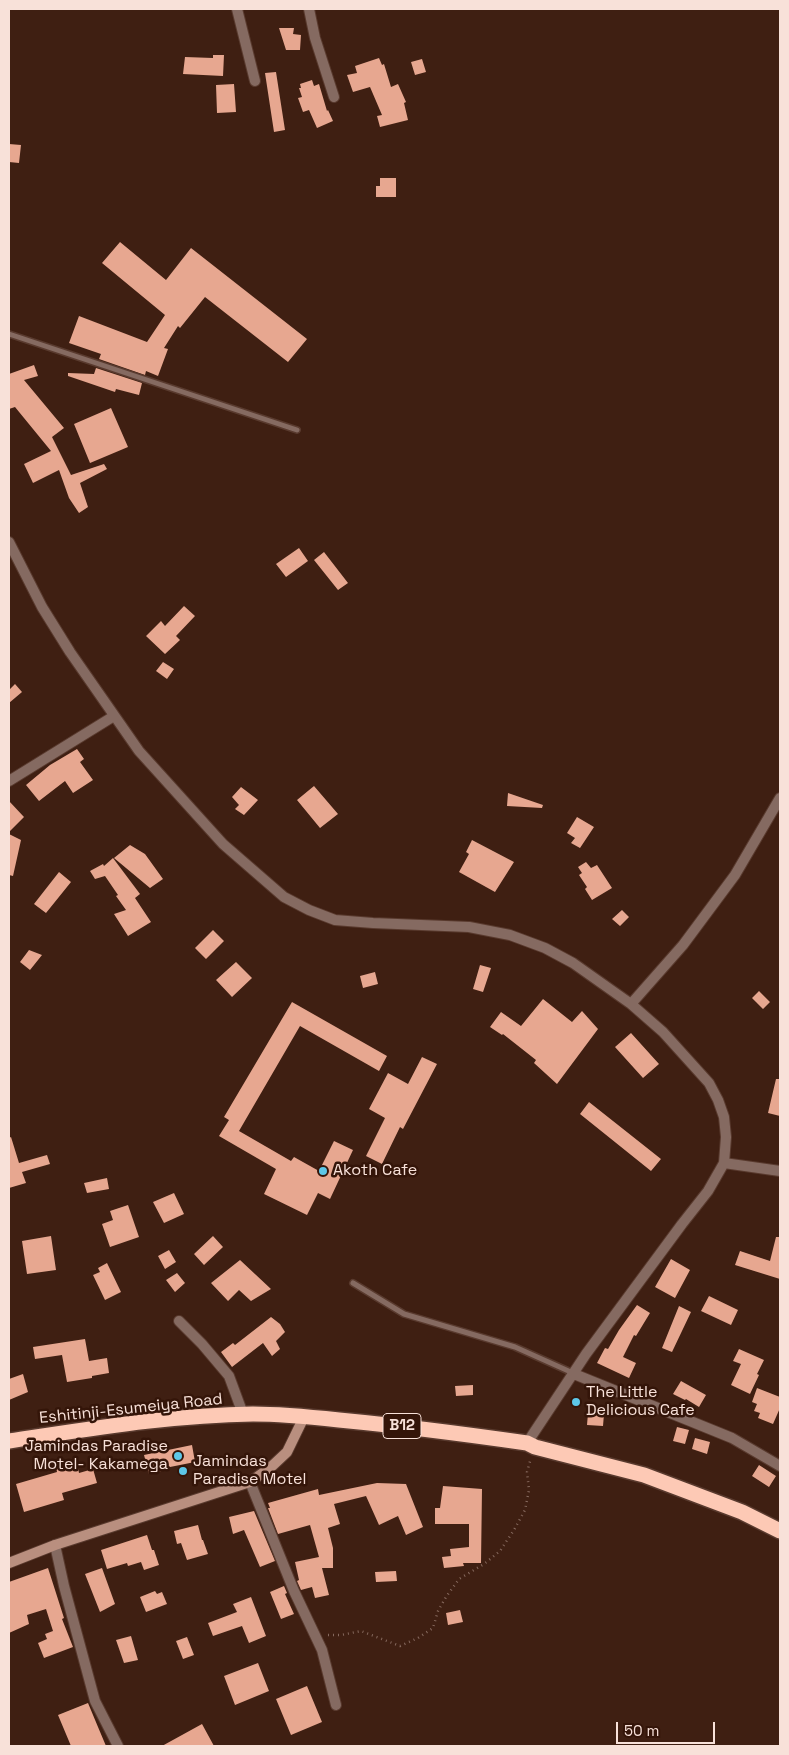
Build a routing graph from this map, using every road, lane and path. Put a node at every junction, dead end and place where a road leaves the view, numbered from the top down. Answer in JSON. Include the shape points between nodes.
{"nodes":[{"id":1,"x":237,"y":9,"type":"edge"},
{"id":2,"x":309,"y":9,"type":"edge"},
{"id":3,"x":255,"y":81,"type":"dead end"},
{"id":4,"x":334,"y":97,"type":"dead end"},
{"id":5,"x":9,"y":334,"type":"edge"},
{"id":6,"x":297,"y":430,"type":"dead end"},
{"id":7,"x":9,"y":542,"type":"edge"},
{"id":8,"x":20,"y":566,"type":"junction"},
{"id":9,"x":9,"y":567,"type":"edge"},
{"id":10,"x":114,"y":716,"type":"junction"},
{"id":11,"x":9,"y":781,"type":"edge"},
{"id":12,"x":780,"y":798,"type":"edge"},
{"id":13,"x":631,"y":1004,"type":"junction"},
{"id":14,"x":724,"y":1163,"type":"junction"},
{"id":15,"x":780,"y":1171,"type":"edge"},
{"id":16,"x":352,"y":1283,"type":"dead end"},
{"id":17,"x":179,"y":1321,"type":"dead end"},
{"id":18,"x":574,"y":1374,"type":"junction"},
{"id":19,"x":242,"y":1414,"type":"junction"},
{"id":20,"x":304,"y":1417,"type":"junction"},
{"id":21,"x":9,"y":1441,"type":"edge"},
{"id":22,"x":531,"y":1446,"type":"junction"},
{"id":23,"x":780,"y":1466,"type":"edge"},
{"id":24,"x":250,"y":1482,"type":"junction"},
{"id":25,"x":780,"y":1531,"type":"edge"},
{"id":26,"x":55,"y":1544,"type":"junction"},
{"id":27,"x":9,"y":1563,"type":"edge"},
{"id":28,"x":315,"y":1635,"type":"junction"},
{"id":29,"x":336,"y":1705,"type":"dead end"},
{"id":30,"x":118,"y":1746,"type":"edge"}],
"edges":[{"from":1,"to":3,"type":"street"},
{"from":2,"to":4,"type":"street"},
{"from":5,"to":6,"type":"lane"},
{"from":7,"to":8,"type":"street"},
{"from":8,"to":9,"type":"street"},
{"from":8,"to":10,"type":"street","via":[[70,652]]},
{"from":10,"to":11,"type":"street"},
{"from":10,"to":13,"type":"street","via":[[139,751],[223,844],[284,897],[335,920],[469,927],[510,935],[573,963]]},
{"from":12,"to":13,"type":"street","via":[[735,875],[682,945]]},
{"from":13,"to":14,"type":"street","via":[[663,1032],[710,1083],[724,1117]]},
{"from":14,"to":15,"type":"street"},
{"from":14,"to":18,"type":"street","via":[[708,1191]]},
{"from":16,"to":18,"type":"lane","via":[[404,1314],[515,1347]]},
{"from":17,"to":19,"type":"street","via":[[229,1376]]},
{"from":18,"to":22,"type":"street"},
{"from":18,"to":23,"type":"street","via":[[732,1438]]},
{"from":19,"to":20,"type":"highway","name":"Eshitinji-Esumeiya Road","number":"B12"},
{"from":19,"to":21,"type":"highway","name":"Eshitinji-Esumeiya Road","number":"B12","via":[[196,1416]]},
{"from":20,"to":22,"type":"highway","name":"Eshitinji-Esumeiya Road","number":"B12","via":[[412,1427]]},
{"from":20,"to":24,"type":"street","via":[[287,1452]]},
{"from":22,"to":25,"type":"highway","name":"Eshitinji-Esumeiya Road","number":"B12","via":[[644,1475],[742,1512]]},
{"from":22,"to":28,"type":"path","via":[[525,1510],[500,1551],[459,1579],[438,1611],[433,1628],[400,1646],[360,1631]]},
{"from":24,"to":26,"type":"street"},
{"from":24,"to":28,"type":"street"},
{"from":26,"to":27,"type":"street"},
{"from":26,"to":30,"type":"street","via":[[95,1701]]},
{"from":28,"to":29,"type":"street"}]}
